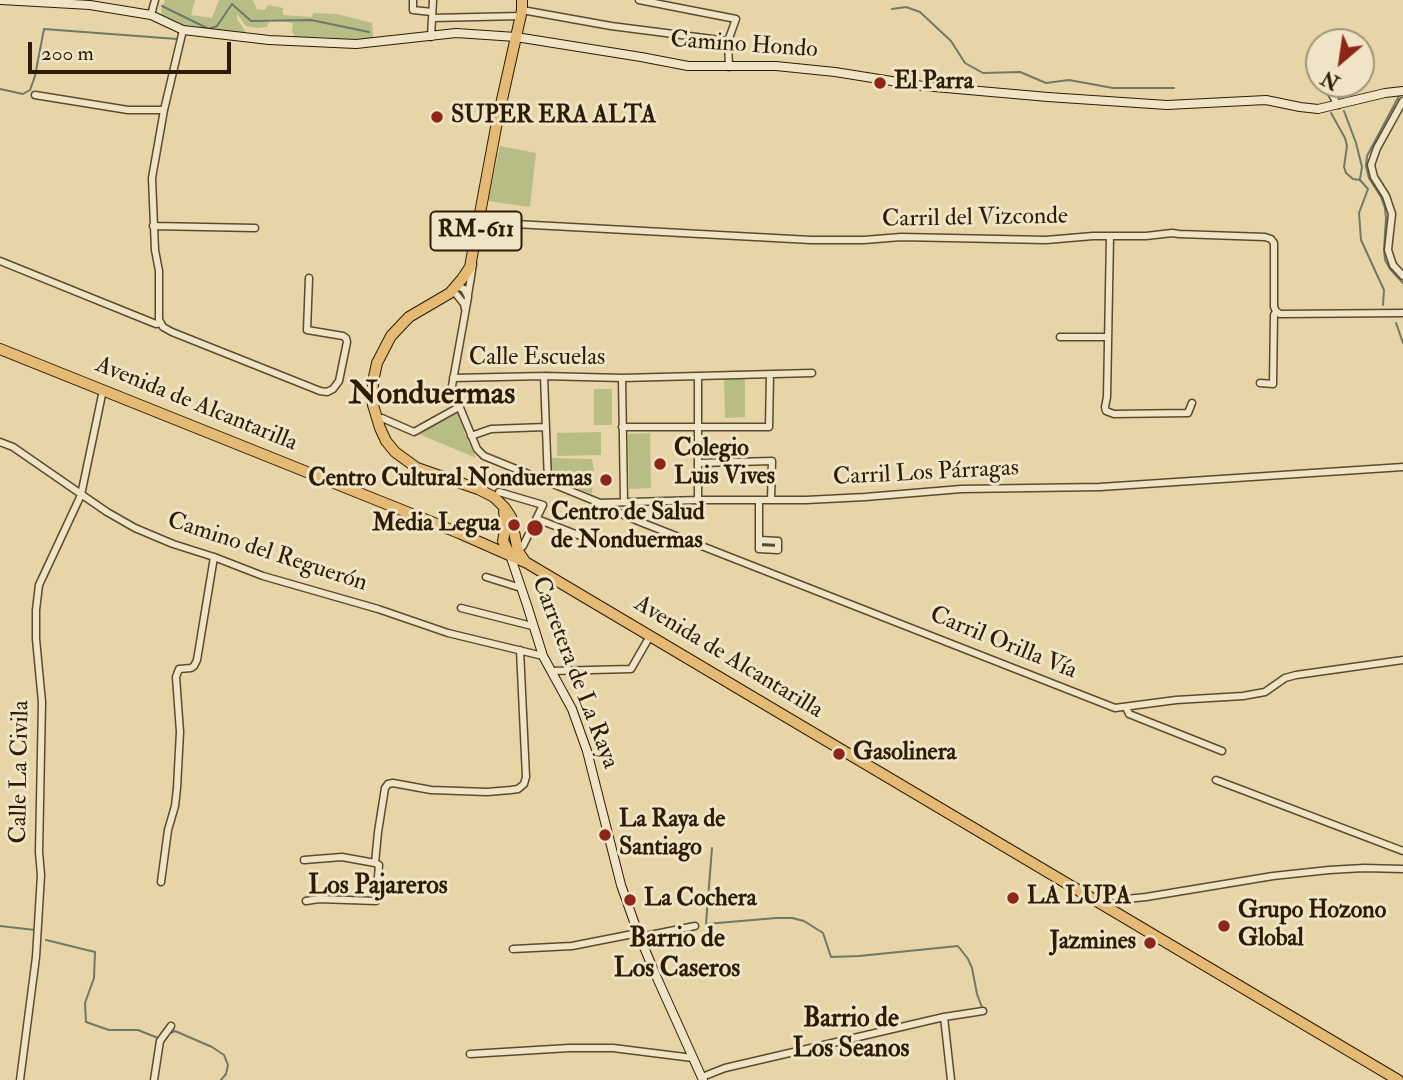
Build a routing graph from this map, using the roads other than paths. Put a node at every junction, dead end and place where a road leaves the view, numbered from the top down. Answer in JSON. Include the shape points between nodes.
{"nodes":[{"id":1,"x":1,"y":0,"type":"edge"},
{"id":2,"x":155,"y":0,"type":"edge"},
{"id":3,"x":413,"y":0,"type":"edge"},
{"id":4,"x":433,"y":0,"type":"edge"},
{"id":5,"x":639,"y":0,"type":"edge"},
{"id":6,"x":522,"y":9,"type":"edge"},
{"id":7,"x":151,"y":15,"type":"junction"},
{"id":8,"x":432,"y":15,"type":"junction"},
{"id":9,"x":182,"y":36,"type":"junction"},
{"id":10,"x":431,"y":37,"type":"junction"},
{"id":11,"x":516,"y":37,"type":"junction"},
{"id":12,"x":728,"y":41,"type":"junction"},
{"id":13,"x":729,"y":67,"type":"junction"},
{"id":14,"x":1401,"y":91,"type":"edge"},
{"id":15,"x":35,"y":95,"type":"dead end"},
{"id":16,"x":1334,"y":98,"type":"edge"},
{"id":17,"x":1403,"y":102,"type":"edge"},
{"id":18,"x":1338,"y":105,"type":"junction"},
{"id":19,"x":1403,"y":108,"type":"edge"},
{"id":20,"x":164,"y":110,"type":"junction"},
{"id":21,"x":478,"y":222,"type":"junction"},
{"id":22,"x":153,"y":226,"type":"junction"},
{"id":23,"x":255,"y":228,"type":"dead end"},
{"id":24,"x":1110,"y":236,"type":"junction"},
{"id":25,"x":472,"y":260,"type":"junction"},
{"id":26,"x":0,"y":261,"type":"edge"},
{"id":27,"x":1403,"y":276,"type":"edge"},
{"id":28,"x":309,"y":278,"type":"dead end"},
{"id":29,"x":455,"y":288,"type":"junction"},
{"id":30,"x":468,"y":297,"type":"junction"},
{"id":31,"x":465,"y":309,"type":"junction"},
{"id":32,"x":1276,"y":311,"type":"junction"},
{"id":33,"x":1403,"y":313,"type":"edge"},
{"id":34,"x":161,"y":323,"type":"junction"},
{"id":35,"x":1060,"y":337,"type":"dead end"},
{"id":36,"x":1108,"y":337,"type":"junction"},
{"id":37,"x":0,"y":349,"type":"edge"},
{"id":38,"x":812,"y":373,"type":"dead end"},
{"id":39,"x":770,"y":375,"type":"junction"},
{"id":40,"x":544,"y":376,"type":"junction"},
{"id":41,"x":698,"y":376,"type":"junction"},
{"id":42,"x":453,"y":378,"type":"junction"},
{"id":43,"x":622,"y":378,"type":"junction"},
{"id":44,"x":1260,"y":383,"type":"dead end"},
{"id":45,"x":103,"y":390,"type":"junction"},
{"id":46,"x":1192,"y":403,"type":"dead end"},
{"id":47,"x":459,"y":407,"type":"junction"},
{"id":48,"x":382,"y":418,"type":"dead end"},
{"id":49,"x":698,"y":426,"type":"junction"},
{"id":50,"x":545,"y":427,"type":"junction"},
{"id":51,"x":622,"y":427,"type":"junction"},
{"id":52,"x":471,"y":436,"type":"junction"},
{"id":53,"x":0,"y":442,"type":"edge"},
{"id":54,"x":698,"y":463,"type":"junction"},
{"id":55,"x":1403,"y":467,"type":"edge"},
{"id":56,"x":548,"y":481,"type":"junction"},
{"id":57,"x":81,"y":495,"type":"junction"},
{"id":58,"x":499,"y":497,"type":"junction"},
{"id":59,"x":698,"y":500,"type":"junction"},
{"id":60,"x":759,"y":500,"type":"junction"},
{"id":61,"x":771,"y":500,"type":"junction"},
{"id":62,"x":624,"y":502,"type":"junction"},
{"id":63,"x":605,"y":504,"type":"junction"},
{"id":64,"x":537,"y":519,"type":"junction"},
{"id":65,"x":503,"y":537,"type":"junction"},
{"id":66,"x":515,"y":540,"type":"junction"},
{"id":67,"x":760,"y":541,"type":"dead end"},
{"id":68,"x":636,"y":543,"type":"dead end"},
{"id":69,"x":484,"y":544,"type":"junction"},
{"id":70,"x":514,"y":553,"type":"junction"},
{"id":71,"x":214,"y":557,"type":"junction"},
{"id":72,"x":486,"y":577,"type":"dead end"},
{"id":73,"x":521,"y":588,"type":"junction"},
{"id":74,"x":461,"y":608,"type":"dead end"},
{"id":75,"x":533,"y":625,"type":"junction"},
{"id":76,"x":650,"y":636,"type":"junction"},
{"id":77,"x":520,"y":650,"type":"junction"},
{"id":78,"x":542,"y":656,"type":"junction"},
{"id":79,"x":1403,"y":660,"type":"edge"},
{"id":80,"x":551,"y":671,"type":"junction"},
{"id":81,"x":1126,"y":707,"type":"junction"},
{"id":82,"x":1222,"y":751,"type":"dead end"},
{"id":83,"x":1216,"y":780,"type":"dead end"},
{"id":84,"x":1403,"y":851,"type":"edge"},
{"id":85,"x":304,"y":860,"type":"dead end"},
{"id":86,"x":375,"y":863,"type":"junction"},
{"id":87,"x":1403,"y":869,"type":"edge"},
{"id":88,"x":162,"y":882,"type":"dead end"},
{"id":89,"x":306,"y":901,"type":"dead end"},
{"id":90,"x":1105,"y":906,"type":"junction"},
{"id":91,"x":695,"y":926,"type":"dead end"},
{"id":92,"x":639,"y":935,"type":"junction"},
{"id":93,"x":513,"y":949,"type":"dead end"},
{"id":94,"x":983,"y":1011,"type":"dead end"},
{"id":95,"x":944,"y":1017,"type":"junction"},
{"id":96,"x":171,"y":1026,"type":"dead end"},
{"id":97,"x":470,"y":1054,"type":"dead end"},
{"id":98,"x":693,"y":1058,"type":"junction"},
{"id":99,"x":702,"y":1078,"type":"edge"},
{"id":100,"x":20,"y":1080,"type":"edge"},
{"id":101,"x":155,"y":1080,"type":"edge"},
{"id":102,"x":951,"y":1080,"type":"edge"},
{"id":103,"x":1398,"y":1080,"type":"edge"}],
"edges":[{"from":1,"to":7,"type":"main road","name":"Camino Hondo","via":[[90,5]]},
{"from":2,"to":7,"type":"street"},
{"from":3,"to":8,"type":"street","via":[[413,10]]},
{"from":4,"to":8,"type":"street"},
{"from":5,"to":12,"type":"street","via":[[736,19]]},
{"from":6,"to":8,"type":"street"},
{"from":6,"to":11,"type":"main road","number":"RM-611"},
{"from":6,"to":12,"type":"street"},
{"from":7,"to":9,"type":"main road","name":"Camino Hondo"},
{"from":8,"to":10,"type":"street"},
{"from":9,"to":10,"type":"main road","name":"Camino Hondo","via":[[356,44]]},
{"from":9,"to":20,"type":"street"},
{"from":10,"to":11,"type":"main road","name":"Camino Hondo","via":[[456,33]]},
{"from":11,"to":13,"type":"main road","name":"Camino Hondo","via":[[688,66]]},
{"from":11,"to":21,"type":"main road","number":"RM-611"},
{"from":12,"to":13,"type":"street"},
{"from":13,"to":18,"type":"main road","name":"Camino Hondo","via":[[776,66],[923,86],[1167,105],[1266,100],[1300,107]]},
{"from":14,"to":18,"type":"main road","name":"Camino Hondo"},
{"from":15,"to":20,"type":"street","via":[[128,110]]},
{"from":16,"to":18,"type":"street"},
{"from":17,"to":19,"type":"street"},
{"from":17,"to":27,"type":"street","via":[[1371,165],[1392,214],[1388,250]]},
{"from":20,"to":22,"type":"street","via":[[152,178]]},
{"from":21,"to":24,"type":"street","name":"Carril del Vizconde","via":[[811,240]]},
{"from":21,"to":25,"type":"main road","number":"RM-611"},
{"from":22,"to":23,"type":"street"},
{"from":22,"to":34,"type":"street"},
{"from":24,"to":32,"type":"street","name":"Carril del Vizconde","via":[[1172,233],[1271,239]]},
{"from":24,"to":36,"type":"street"},
{"from":25,"to":29,"type":"main road","number":"RM-611"},
{"from":25,"to":30,"type":"street"},
{"from":26,"to":34,"type":"street"},
{"from":28,"to":34,"type":"street","via":[[307,330],[343,336],[347,342],[339,381],[327,392],[165,329]]},
{"from":29,"to":30,"type":"street","via":[[464,289]]},
{"from":29,"to":31,"type":"street"},
{"from":29,"to":58,"type":"main road","number":"RM-611","via":[[409,317],[391,335],[374,377],[374,410],[386,441],[403,460]]},
{"from":30,"to":31,"type":"street"},
{"from":31,"to":42,"type":"street"},
{"from":32,"to":33,"type":"street"},
{"from":32,"to":44,"type":"street","via":[[1273,384]]},
{"from":35,"to":36,"type":"street"},
{"from":36,"to":46,"type":"street","via":[[1106,411],[1188,412]]},
{"from":37,"to":45,"type":"main road","name":"Avenida de Alcantarilla"},
{"from":38,"to":39,"type":"street","name":"Calle Escuelas"},
{"from":39,"to":41,"type":"street","name":"Calle Escuelas"},
{"from":39,"to":49,"type":"street","via":[[769,427]]},
{"from":40,"to":42,"type":"street","name":"Calle Escuelas"},
{"from":40,"to":43,"type":"street","name":"Calle Escuelas"},
{"from":40,"to":50,"type":"street"},
{"from":41,"to":43,"type":"street","name":"Calle Escuelas"},
{"from":41,"to":49,"type":"street"},
{"from":42,"to":47,"type":"street"},
{"from":43,"to":51,"type":"street"},
{"from":45,"to":57,"type":"street","name":"Calle La Civila"},
{"from":45,"to":69,"type":"main road","name":"Avenida de Alcantarilla"},
{"from":47,"to":48,"type":"street","via":[[414,432]]},
{"from":47,"to":52,"type":"street"},
{"from":49,"to":51,"type":"street"},
{"from":49,"to":54,"type":"street"},
{"from":50,"to":52,"type":"street","via":[[491,429]]},
{"from":50,"to":56,"type":"street"},
{"from":51,"to":62,"type":"street"},
{"from":52,"to":56,"type":"street","name":"Carril Los Párragas","via":[[484,456]]},
{"from":53,"to":57,"type":"street","name":"Camino del Reguerón"},
{"from":54,"to":59,"type":"street"},
{"from":54,"to":61,"type":"street","via":[[772,461]]},
{"from":55,"to":61,"type":"street","name":"Carril Los Párragas","via":[[1100,487]]},
{"from":56,"to":63,"type":"street","name":"Carril Los Párragas"},
{"from":57,"to":71,"type":"street","name":"Camino del Reguerón","via":[[135,528]]},
{"from":57,"to":100,"type":"street","name":"Calle La Civila","via":[[40,585],[36,610],[42,702],[41,875]]},
{"from":58,"to":64,"type":"street","via":[[543,505]]},
{"from":58,"to":65,"type":"main road","via":[[506,520]]},
{"from":58,"to":66,"type":"main road"},
{"from":59,"to":60,"type":"street","name":"Carril Los Párragas"},
{"from":59,"to":62,"type":"street","name":"Carril Los Párragas"},
{"from":60,"to":61,"type":"street","name":"Carril Los Párragas"},
{"from":60,"to":67,"type":"street"},
{"from":62,"to":63,"type":"street","name":"Carril Los Párragas"},
{"from":63,"to":81,"type":"street","name":"Carril Orilla Vía","via":[[1104,704]]},
{"from":64,"to":68,"type":"street","via":[[601,544]]},
{"from":64,"to":70,"type":"street","via":[[523,546]]},
{"from":65,"to":66,"type":"street","via":[[510,535]]},
{"from":65,"to":69,"type":"main road"},
{"from":65,"to":70,"type":"main road"},
{"from":66,"to":70,"type":"main road"},
{"from":69,"to":70,"type":"main road","name":"Avenida de Alcantarilla"},
{"from":70,"to":73,"type":"main road","name":"Carretera de La Raya"},
{"from":70,"to":76,"type":"main road","name":"Avenida de Alcantarilla"},
{"from":71,"to":77,"type":"street","name":"Camino del Reguerón","via":[[448,633]]},
{"from":71,"to":88,"type":"street","via":[[197,660],[194,666],[179,669],[176,677],[180,718],[177,788]]},
{"from":72,"to":73,"type":"street"},
{"from":73,"to":75,"type":"main road","name":"Carretera de La Raya"},
{"from":74,"to":75,"type":"street"},
{"from":75,"to":78,"type":"main road","name":"Carretera de La Raya"},
{"from":76,"to":80,"type":"street","via":[[631,669]]},
{"from":76,"to":90,"type":"main road","name":"Avenida de Alcantarilla"},
{"from":77,"to":78,"type":"street","name":"Camino del Reguerón"},
{"from":77,"to":86,"type":"street","via":[[524,784],[518,789],[487,792],[388,784]]},
{"from":78,"to":80,"type":"main road","name":"Carretera de La Raya"},
{"from":79,"to":81,"type":"street","name":"Carril Orilla Vía","via":[[1296,674],[1265,692],[1243,696]]},
{"from":80,"to":92,"type":"main road","name":"Carretera de La Raya","via":[[572,709],[587,751],[621,885]]},
{"from":81,"to":82,"type":"street","via":[[1129,714]]},
{"from":83,"to":84,"type":"street"},
{"from":85,"to":86,"type":"street","via":[[342,857]]},
{"from":86,"to":89,"type":"street","via":[[379,865],[376,901]]},
{"from":87,"to":90,"type":"street","via":[[1329,870],[1146,897],[1111,895]]},
{"from":90,"to":103,"type":"main road","name":"Avenida de Alcantarilla"},
{"from":91,"to":92,"type":"street"},
{"from":92,"to":93,"type":"street","via":[[572,946]]},
{"from":92,"to":98,"type":"main road","name":"Carretera de La Raya"},
{"from":94,"to":95,"type":"street"},
{"from":95,"to":99,"type":"street","via":[[725,1068]]},
{"from":95,"to":102,"type":"street"},
{"from":96,"to":101,"type":"street","via":[[160,1041]]},
{"from":97,"to":98,"type":"street","via":[[613,1048]]},
{"from":98,"to":99,"type":"main road","name":"Carretera de La Raya"}]}
